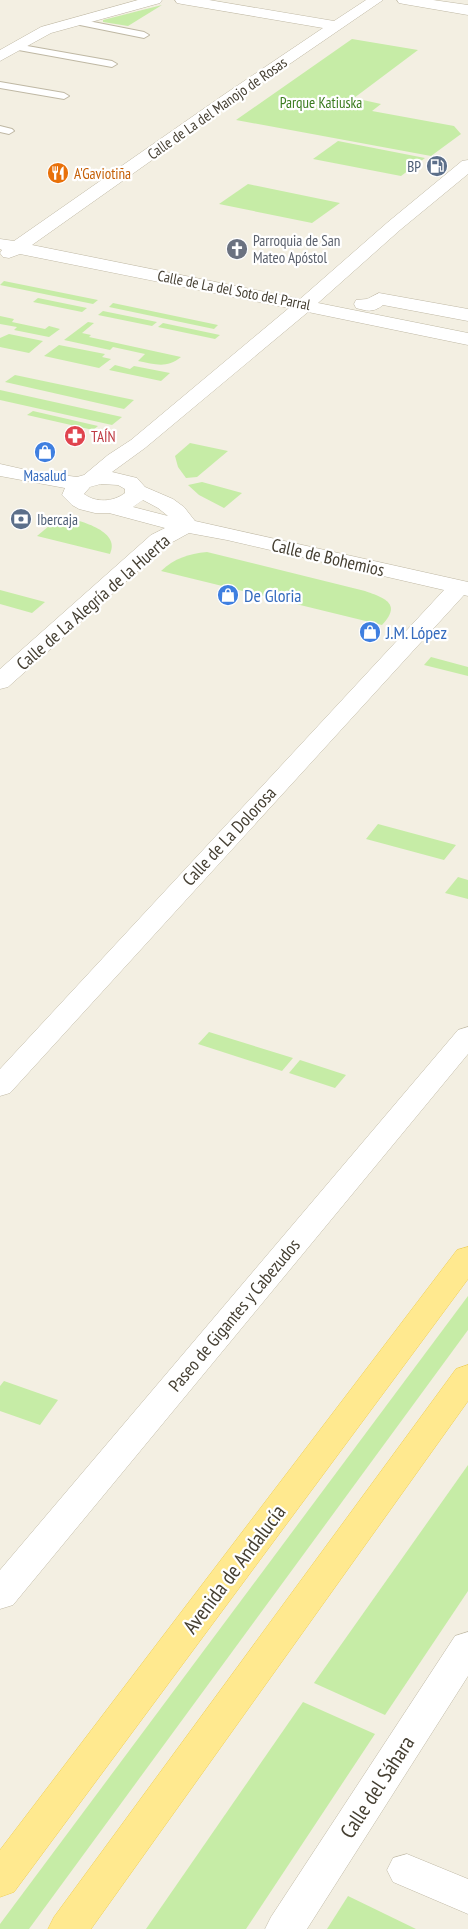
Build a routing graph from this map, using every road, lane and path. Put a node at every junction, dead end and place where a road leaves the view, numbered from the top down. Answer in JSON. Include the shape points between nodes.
{"nodes":[{"id":1,"x":155,"y":0,"type":"edge"},
{"id":2,"x":182,"y":0,"type":"edge"},
{"id":3,"x":372,"y":0,"type":"edge"},
{"id":4,"x":404,"y":0,"type":"edge"},
{"id":5,"x":468,"y":10,"type":"edge"},
{"id":6,"x":78,"y":22,"type":"junction"},
{"id":7,"x":336,"y":26,"type":"junction"},
{"id":8,"x":144,"y":35,"type":"dead end"},
{"id":9,"x":16,"y":47,"type":"junction"},
{"id":10,"x":0,"y":56,"type":"edge"},
{"id":11,"x":112,"y":64,"type":"dead end"},
{"id":12,"x":0,"y":85,"type":"edge"},
{"id":13,"x":64,"y":96,"type":"dead end"},
{"id":14,"x":468,"y":165,"type":"edge"},
{"id":15,"x":9,"y":246,"type":"edge"},
{"id":16,"x":0,"y":259,"type":"edge"},
{"id":17,"x":306,"y":304,"type":"junction"},
{"id":18,"x":366,"y":307,"type":"dead end"},
{"id":19,"x":464,"y":328,"type":"edge"},
{"id":20,"x":138,"y":444,"type":"junction"},
{"id":21,"x":0,"y":470,"type":"edge"},
{"id":22,"x":0,"y":484,"type":"edge"},
{"id":23,"x":82,"y":487,"type":"junction"},
{"id":24,"x":134,"y":488,"type":"junction"},
{"id":25,"x":114,"y":506,"type":"junction"},
{"id":26,"x":187,"y":525,"type":"junction"},
{"id":27,"x":464,"y":588,"type":"edge"},
{"id":28,"x":0,"y":682,"type":"edge"},
{"id":29,"x":468,"y":1036,"type":"edge"},
{"id":30,"x":12,"y":1058,"type":"edge"},
{"id":31,"x":0,"y":1087,"type":"edge"},
{"id":32,"x":468,"y":1257,"type":"edge"},
{"id":33,"x":468,"y":1377,"type":"edge"},
{"id":34,"x":0,"y":1595,"type":"edge"},
{"id":35,"x":468,"y":1646,"type":"edge"},
{"id":36,"x":408,"y":1870,"type":"dead end"},
{"id":37,"x":2,"y":1876,"type":"edge"},
{"id":38,"x":468,"y":1898,"type":"edge"},
{"id":39,"x":68,"y":1929,"type":"edge"},
{"id":40,"x":285,"y":1929,"type":"edge"}],
"edges":[{"from":1,"to":6,"type":"street"},
{"from":2,"to":7,"type":"street"},
{"from":3,"to":7,"type":"street","name":"Calle de La del Manojo de Rosas"},
{"from":4,"to":5,"type":"street"},
{"from":6,"to":8,"type":"lane"},
{"from":6,"to":9,"type":"street","via":[[46,30]]},
{"from":7,"to":15,"type":"street","name":"Calle de La del Manojo de Rosas"},
{"from":9,"to":10,"type":"street"},
{"from":9,"to":11,"type":"lane"},
{"from":12,"to":13,"type":"lane"},
{"from":14,"to":17,"type":"street"},
{"from":15,"to":16,"type":"street","name":"Calle de La del Manojo de Rosas"},
{"from":15,"to":17,"type":"street","name":"Calle de La del Soto del Parral"},
{"from":17,"to":19,"type":"street","name":"Calle de La del Soto del Parral"},
{"from":17,"to":20,"type":"street"},
{"from":18,"to":19,"type":"street"},
{"from":20,"to":23,"type":"street"},
{"from":20,"to":24,"type":"street","via":[[139,465]]},
{"from":21,"to":23,"type":"street"},
{"from":22,"to":23,"type":"street"},
{"from":23,"to":24,"type":"street","via":[[112,478]]},
{"from":23,"to":25,"type":"street","via":[[84,503]]},
{"from":24,"to":25,"type":"street","via":[[136,496]]},
{"from":24,"to":26,"type":"street","via":[[165,501]]},
{"from":25,"to":26,"type":"street","name":"Calle de Bohemios"},
{"from":26,"to":27,"type":"street","name":"Calle de Bohemios"},
{"from":26,"to":28,"type":"street","name":"Calle de La Alegría de la Huerta","via":[[159,540]]},
{"from":27,"to":30,"type":"street","name":"Calle de La Dolorosa"},
{"from":29,"to":34,"type":"street","name":"Paseo de Gigantes y Cabezudos"},
{"from":30,"to":31,"type":"street","name":"Calle de La Dolorosa"},
{"from":32,"to":37,"type":"main road","name":"Avenida de Andalucía"},
{"from":33,"to":39,"type":"main road"},
{"from":35,"to":40,"type":"street","name":"Calle del Sáhara"},
{"from":36,"to":38,"type":"street"}]}
